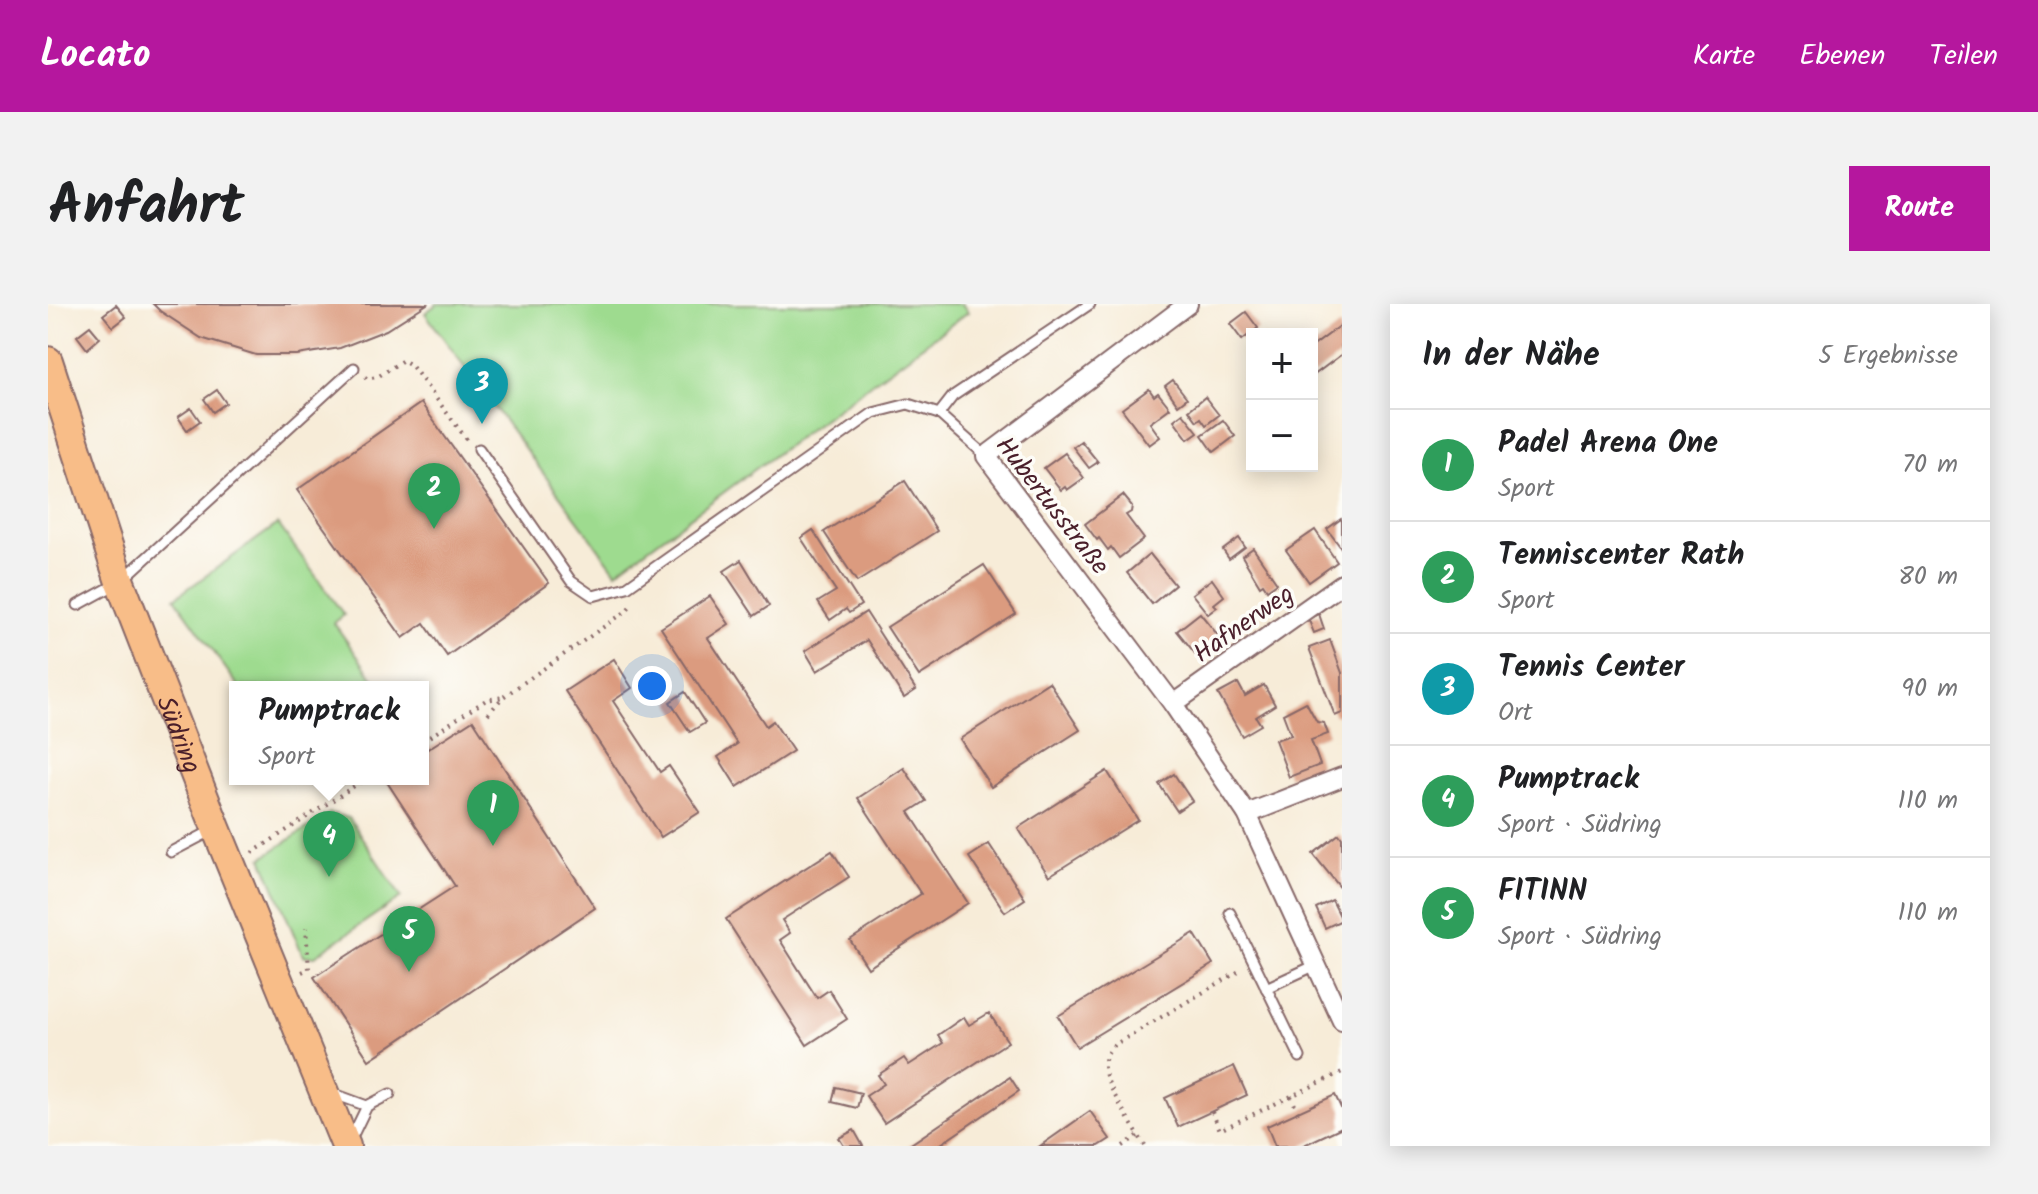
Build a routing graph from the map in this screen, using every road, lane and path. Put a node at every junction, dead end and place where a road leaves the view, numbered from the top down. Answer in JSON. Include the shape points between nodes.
{"nodes":[{"id":1,"x":1090,"y":304,"type":"edge"},
{"id":2,"x":1188,"y":304,"type":"edge"},
{"id":3,"x":48,"y":361,"type":"edge"},
{"id":4,"x":354,"y":368,"type":"joint"},
{"id":5,"x":939,"y":414,"type":"junction"},
{"id":6,"x":479,"y":449,"type":"joint"},
{"id":7,"x":986,"y":456,"type":"junction"},
{"id":8,"x":638,"y":579,"type":"junction"},
{"id":9,"x":120,"y":582,"type":"junction"},
{"id":10,"x":1342,"y":584,"type":"edge"},
{"id":11,"x":78,"y":605,"type":"dead end"},
{"id":12,"x":503,"y":697,"type":"junction"},
{"id":13,"x":1173,"y":704,"type":"junction"},
{"id":14,"x":488,"y":714,"type":"dead end"},
{"id":15,"x":429,"y":737,"type":"edge"},
{"id":16,"x":1342,"y":777,"type":"edge"},
{"id":17,"x":356,"y":785,"type":"edge"},
{"id":18,"x":1247,"y":814,"type":"junction"},
{"id":19,"x":216,"y":828,"type":"junction"},
{"id":20,"x":171,"y":852,"type":"dead end"},
{"id":21,"x":243,"y":859,"type":"dead end"},
{"id":22,"x":1230,"y":913,"type":"dead end"},
{"id":23,"x":306,"y":928,"type":"dead end"},
{"id":24,"x":1254,"y":963,"type":"junction"},
{"id":25,"x":1316,"y":965,"type":"junction"},
{"id":26,"x":293,"y":976,"type":"dead end"},
{"id":27,"x":1266,"y":988,"type":"junction"},
{"id":28,"x":1342,"y":1021,"type":"edge"},
{"id":29,"x":1300,"y":1057,"type":"dead end"},
{"id":30,"x":1342,"y":1072,"type":"edge"},
{"id":31,"x":323,"y":1089,"type":"junction"},
{"id":32,"x":390,"y":1094,"type":"dead end"},
{"id":33,"x":1291,"y":1096,"type":"junction"},
{"id":34,"x":367,"y":1106,"type":"junction"},
{"id":35,"x":1212,"y":1112,"type":"dead end"},
{"id":36,"x":1298,"y":1112,"type":"dead end"},
{"id":37,"x":1139,"y":1135,"type":"junction"},
{"id":38,"x":347,"y":1146,"type":"edge"},
{"id":39,"x":1123,"y":1146,"type":"edge"},
{"id":40,"x":1145,"y":1146,"type":"edge"}],
"edges":[{"from":1,"to":5,"type":"lane","via":[[953,396]]},
{"from":2,"to":7,"type":"street"},
{"from":3,"to":9,"type":"main road","name":"Südring"},
{"from":4,"to":6,"type":"path","via":[[368,379],[403,360],[411,365]]},
{"from":4,"to":9,"type":"lane"},
{"from":5,"to":7,"type":"lane","name":"Hubertusstraße"},
{"from":5,"to":8,"type":"lane","name":"Hubertusstraße","via":[[908,404],[873,413]]},
{"from":6,"to":8,"type":"lane","name":"Hubertusstraße","via":[[571,581],[593,596]]},
{"from":7,"to":13,"type":"street","name":"Hubertusstraße"},
{"from":8,"to":12,"type":"path","via":[[640,595],[625,612]]},
{"from":9,"to":11,"type":"lane"},
{"from":9,"to":19,"type":"main road","name":"Südring"},
{"from":10,"to":13,"type":"street","name":"Hafnerweg"},
{"from":12,"to":14,"type":"path"},
{"from":12,"to":15,"type":"path","via":[[486,700]]},
{"from":13,"to":18,"type":"street","name":"Hubertusstraße"},
{"from":16,"to":18,"type":"street"},
{"from":17,"to":21,"type":"path"},
{"from":18,"to":25,"type":"street","name":"Hubertusstraße"},
{"from":19,"to":20,"type":"lane"},
{"from":19,"to":31,"type":"main road","name":"Südring"},
{"from":22,"to":24,"type":"lane"},
{"from":23,"to":26,"type":"path","via":[[309,969]]},
{"from":24,"to":27,"type":"lane"},
{"from":24,"to":37,"type":"path","via":[[1107,1054],[1104,1068],[1110,1085]]},
{"from":25,"to":27,"type":"lane"},
{"from":25,"to":28,"type":"street","name":"Hubertusstraße"},
{"from":27,"to":29,"type":"lane"},
{"from":30,"to":33,"type":"path"},
{"from":31,"to":34,"type":"lane"},
{"from":31,"to":38,"type":"main road","name":"Südring"},
{"from":32,"to":34,"type":"lane"},
{"from":33,"to":35,"type":"path","via":[[1220,1130]]},
{"from":33,"to":36,"type":"path"},
{"from":34,"to":38,"type":"lane"},
{"from":37,"to":39,"type":"path"},
{"from":37,"to":40,"type":"path"}]}
